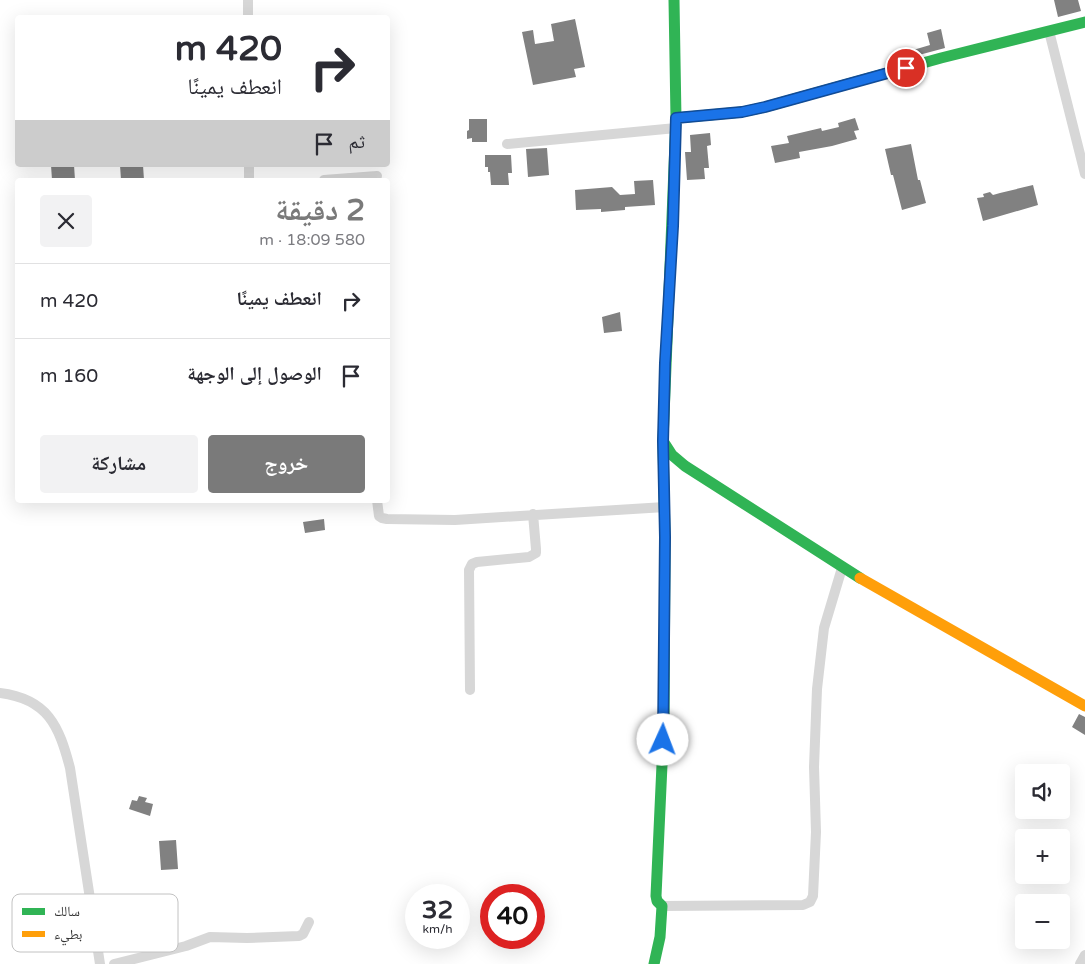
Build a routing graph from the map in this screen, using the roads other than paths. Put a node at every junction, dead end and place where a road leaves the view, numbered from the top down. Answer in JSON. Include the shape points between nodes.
{"nodes":[{"id":1,"x":248,"y":0,"type":"edge"},
{"id":2,"x":674,"y":0,"type":"edge"},
{"id":3,"x":248,"y":15,"type":"edge"},
{"id":4,"x":1085,"y":22,"type":"edge"},
{"id":5,"x":1049,"y":31,"type":"junction"},
{"id":6,"x":676,"y":123,"type":"junction"},
{"id":7,"x":507,"y":144,"type":"dead end"},
{"id":8,"x":1085,"y":174,"type":"edge"},
{"id":9,"x":377,"y":176,"type":"dead end"},
{"id":10,"x":350,"y":178,"type":"edge"},
{"id":11,"x":663,"y":441,"type":"junction"},
{"id":12,"x":378,"y":503,"type":"edge"},
{"id":13,"x":665,"y":507,"type":"junction"},
{"id":14,"x":533,"y":514,"type":"junction"},
{"id":15,"x":842,"y":568,"type":"junction"},
{"id":16,"x":470,"y":690,"type":"dead end"},
{"id":17,"x":0,"y":693,"type":"edge"},
{"id":18,"x":1084,"y":704,"type":"edge"},
{"id":19,"x":89,"y":894,"type":"edge"},
{"id":20,"x":662,"y":906,"type":"junction"},
{"id":21,"x":310,"y":922,"type":"dead end"},
{"id":22,"x":178,"y":948,"type":"edge"},
{"id":23,"x":162,"y":952,"type":"edge"},
{"id":24,"x":1085,"y":955,"type":"edge"},
{"id":25,"x":114,"y":964,"type":"edge"},
{"id":26,"x":654,"y":964,"type":"edge"},
{"id":27,"x":1080,"y":964,"type":"edge"}],
"edges":[{"from":1,"to":3,"type":"street"},
{"from":2,"to":6,"type":"street"},
{"from":4,"to":5,"type":"street"},
{"from":5,"to":6,"type":"street","via":[[765,107]]},
{"from":5,"to":8,"type":"street"},
{"from":6,"to":7,"type":"street"},
{"from":6,"to":11,"type":"street"},
{"from":9,"to":10,"type":"street"},
{"from":11,"to":13,"type":"street"},
{"from":11,"to":15,"type":"street","via":[[685,466]]},
{"from":12,"to":14,"type":"street","via":[[378,513],[382,518],[455,520]]},
{"from":13,"to":14,"type":"street"},
{"from":13,"to":20,"type":"street","via":[[664,721],[656,896]]},
{"from":14,"to":16,"type":"street","via":[[534,555],[477,562],[468,570]]},
{"from":15,"to":18,"type":"street"},
{"from":15,"to":20,"type":"street","via":[[824,628],[816,689],[816,832],[810,902],[804,905]]},
{"from":17,"to":19,"type":"street","via":[[27,699],[50,716],[62,738],[70,768]]},
{"from":20,"to":26,"type":"street"},
{"from":21,"to":22,"type":"street","via":[[299,936],[210,937]]},
{"from":23,"to":25,"type":"street"},
{"from":24,"to":27,"type":"street"}]}
